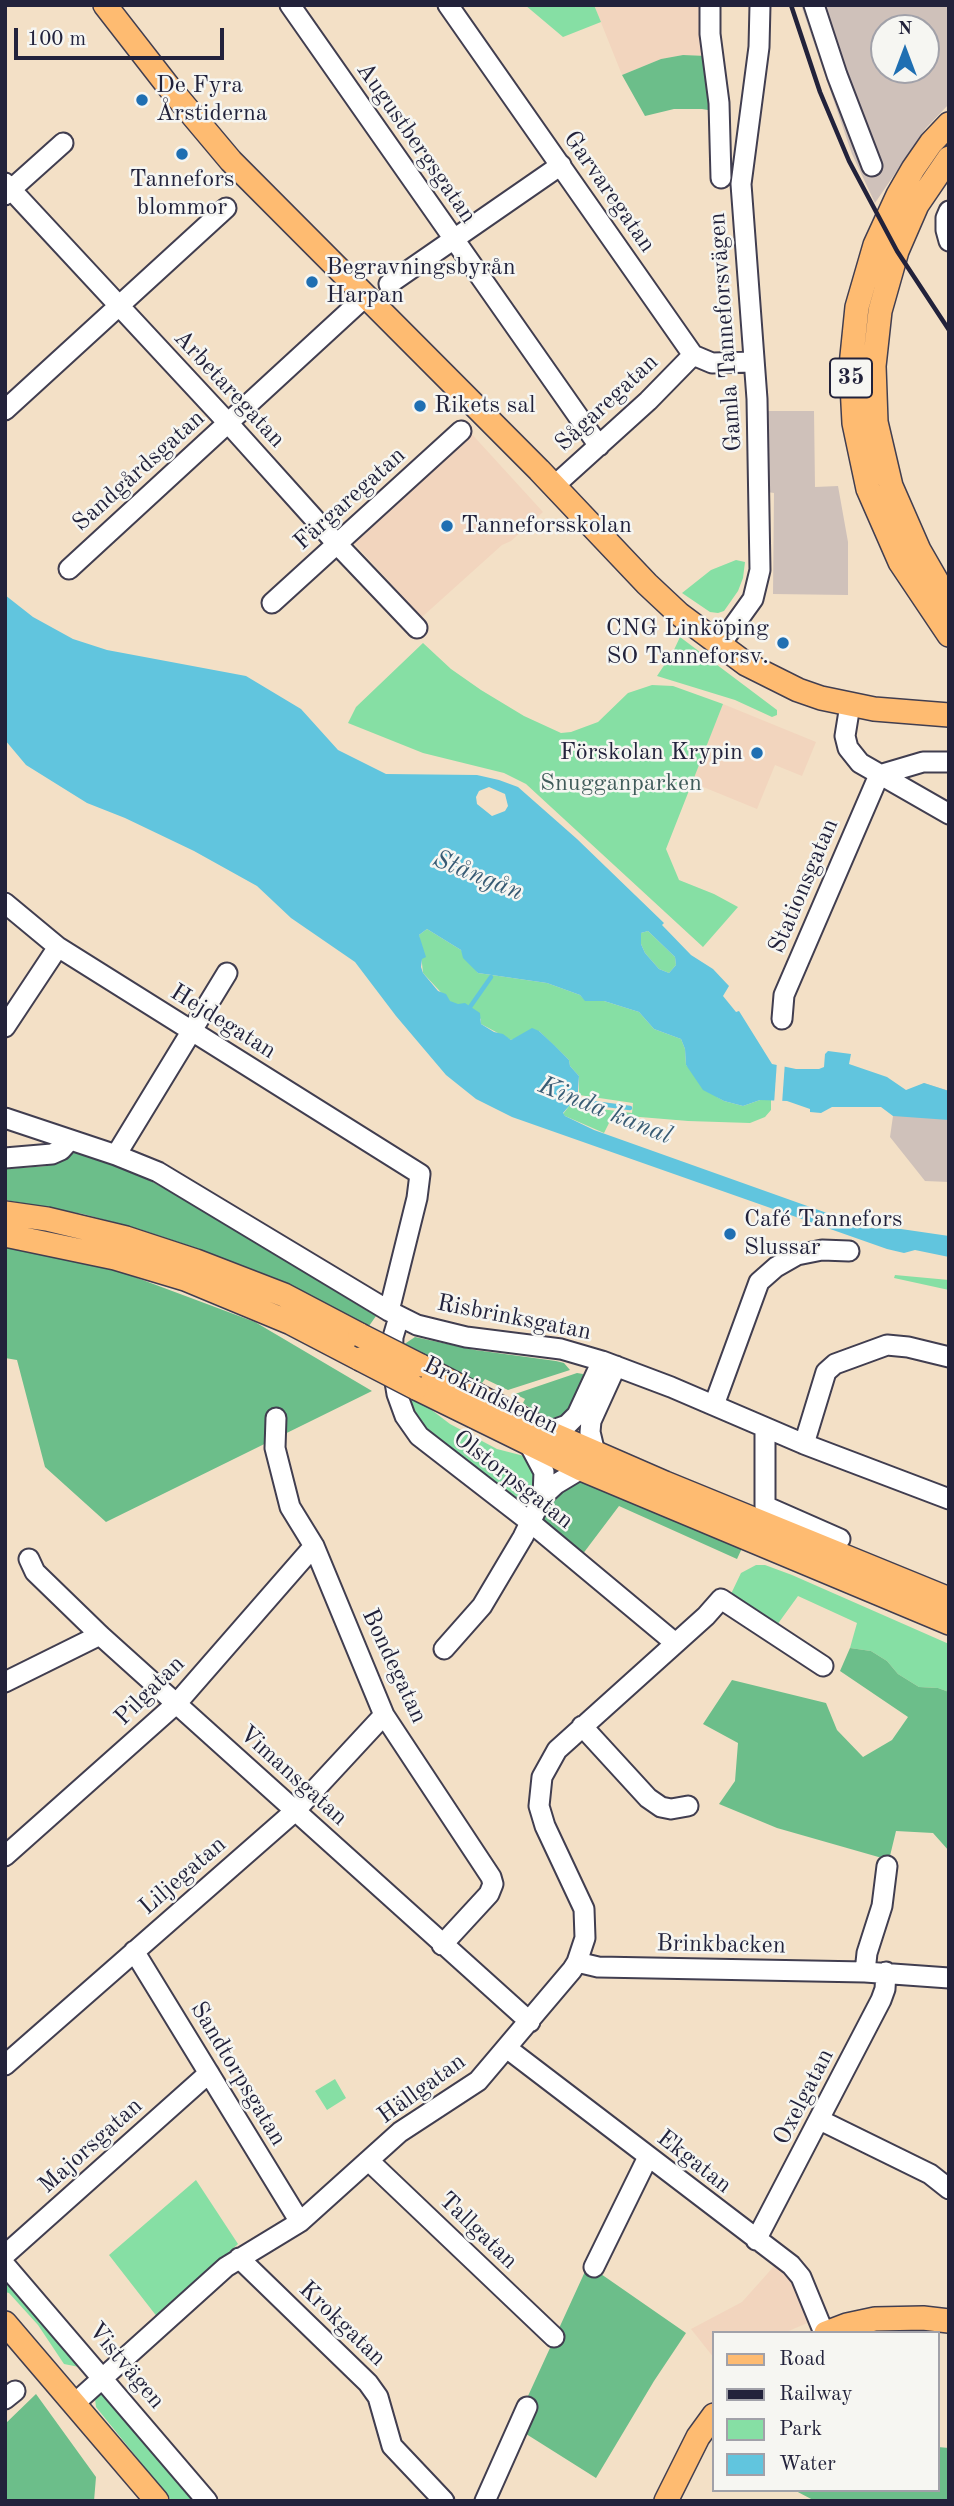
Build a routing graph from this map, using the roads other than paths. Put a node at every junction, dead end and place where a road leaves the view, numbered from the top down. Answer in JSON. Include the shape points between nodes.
{"nodes":[{"id":1,"x":105,"y":5,"type":"edge"},
{"id":2,"x":290,"y":5,"type":"edge"},
{"id":3,"x":449,"y":5,"type":"edge"},
{"id":4,"x":710,"y":5,"type":"edge"},
{"id":5,"x":760,"y":5,"type":"edge"},
{"id":6,"x":814,"y":5,"type":"edge"},
{"id":7,"x":719,"y":103,"type":"junction"},
{"id":8,"x":750,"y":109,"type":"junction"},
{"id":9,"x":949,"y":124,"type":"edge"},
{"id":10,"x":63,"y":144,"type":"dead end"},
{"id":11,"x":949,"y":158,"type":"edge"},
{"id":12,"x":561,"y":166,"type":"junction"},
{"id":13,"x":872,"y":166,"type":"dead end"},
{"id":14,"x":721,"y":178,"type":"dead end"},
{"id":15,"x":7,"y":189,"type":"edge"},
{"id":16,"x":226,"y":208,"type":"dead end"},
{"id":17,"x":949,"y":211,"type":"edge"},
{"id":18,"x":453,"y":239,"type":"junction"},
{"id":19,"x":949,"y":241,"type":"edge"},
{"id":20,"x":389,"y":284,"type":"dead end"},
{"id":21,"x":366,"y":296,"type":"junction"},
{"id":22,"x":118,"y":306,"type":"junction"},
{"id":23,"x":693,"y":355,"type":"junction"},
{"id":24,"x":754,"y":362,"type":"junction"},
{"id":25,"x":5,"y":410,"type":"edge"},
{"id":26,"x":229,"y":424,"type":"junction"},
{"id":27,"x":461,"y":432,"type":"dead end"},
{"id":28,"x":599,"y":446,"type":"junction"},
{"id":29,"x":554,"y":486,"type":"junction"},
{"id":30,"x":337,"y":544,"type":"junction"},
{"id":31,"x":69,"y":569,"type":"dead end"},
{"id":32,"x":949,"y":602,"type":"edge"},
{"id":33,"x":272,"y":603,"type":"dead end"},
{"id":34,"x":417,"y":628,"type":"dead end"},
{"id":35,"x":949,"y":635,"type":"edge"},
{"id":36,"x":720,"y":645,"type":"junction"},
{"id":37,"x":850,"y":705,"type":"junction"},
{"id":38,"x":949,"y":715,"type":"edge"},
{"id":39,"x":949,"y":762,"type":"edge"},
{"id":40,"x":879,"y":775,"type":"junction"},
{"id":41,"x":949,"y":814,"type":"edge"},
{"id":42,"x":5,"y":903,"type":"edge"},
{"id":43,"x":58,"y":947,"type":"junction"},
{"id":44,"x":227,"y":973,"type":"dead end"},
{"id":45,"x":782,"y":1018,"type":"dead end"},
{"id":46,"x":5,"y":1027,"type":"edge"},
{"id":47,"x":192,"y":1031,"type":"junction"},
{"id":48,"x":5,"y":1118,"type":"edge"},
{"id":49,"x":69,"y":1141,"type":"junction"},
{"id":50,"x":116,"y":1155,"type":"junction"},
{"id":51,"x":5,"y":1158,"type":"edge"},
{"id":52,"x":420,"y":1174,"type":"joint"},
{"id":53,"x":5,"y":1213,"type":"edge"},
{"id":54,"x":5,"y":1235,"type":"edge"},
{"id":55,"x":849,"y":1251,"type":"dead end"},
{"id":56,"x":394,"y":1314,"type":"junction"},
{"id":57,"x":949,"y":1357,"type":"edge"},
{"id":58,"x":609,"y":1363,"type":"junction"},
{"id":59,"x":417,"y":1377,"type":"junction"},
{"id":60,"x":714,"y":1405,"type":"junction"},
{"id":61,"x":276,"y":1418,"type":"dead end"},
{"id":62,"x":765,"y":1428,"type":"junction"},
{"id":63,"x":539,"y":1438,"type":"junction"},
{"id":64,"x":804,"y":1444,"type":"junction"},
{"id":65,"x":588,"y":1461,"type":"junction"},
{"id":66,"x":543,"y":1496,"type":"junction"},
{"id":67,"x":949,"y":1499,"type":"edge"},
{"id":68,"x":530,"y":1522,"type":"junction"},
{"id":69,"x":840,"y":1539,"type":"dead end"},
{"id":70,"x":314,"y":1546,"type":"junction"},
{"id":71,"x":29,"y":1559,"type":"dead end"},
{"id":72,"x":949,"y":1599,"type":"edge"},
{"id":73,"x":949,"y":1623,"type":"edge"},
{"id":74,"x":100,"y":1635,"type":"junction"},
{"id":75,"x":674,"y":1642,"type":"junction"},
{"id":76,"x":444,"y":1649,"type":"dead end"},
{"id":77,"x":823,"y":1666,"type":"dead end"},
{"id":78,"x":5,"y":1682,"type":"edge"},
{"id":79,"x":177,"y":1703,"type":"junction"},
{"id":80,"x":384,"y":1715,"type":"junction"},
{"id":81,"x":582,"y":1726,"type":"junction"},
{"id":82,"x":688,"y":1806,"type":"dead end"},
{"id":83,"x":295,"y":1811,"type":"junction"},
{"id":84,"x":5,"y":1856,"type":"edge"},
{"id":85,"x":887,"y":1866,"type":"dead end"},
{"id":86,"x":442,"y":1945,"type":"junction"},
{"id":87,"x":134,"y":1951,"type":"junction"},
{"id":88,"x":578,"y":1962,"type":"junction"},
{"id":89,"x":864,"y":1972,"type":"junction"},
{"id":90,"x":886,"y":1972,"type":"junction"},
{"id":91,"x":949,"y":1978,"type":"edge"},
{"id":92,"x":530,"y":2022,"type":"junction"},
{"id":93,"x":508,"y":2049,"type":"junction"},
{"id":94,"x":5,"y":2065,"type":"edge"},
{"id":95,"x":209,"y":2073,"type":"junction"},
{"id":96,"x":820,"y":2120,"type":"junction"},
{"id":97,"x":648,"y":2158,"type":"junction"},
{"id":98,"x":369,"y":2161,"type":"junction"},
{"id":99,"x":949,"y":2189,"type":"edge"},
{"id":100,"x":300,"y":2222,"type":"junction"},
{"id":101,"x":756,"y":2240,"type":"junction"},
{"id":102,"x":5,"y":2255,"type":"edge"},
{"id":103,"x":239,"y":2258,"type":"junction"},
{"id":104,"x":5,"y":2265,"type":"edge"},
{"id":105,"x":594,"y":2267,"type":"dead end"},
{"id":106,"x":949,"y":2321,"type":"edge"},
{"id":107,"x":5,"y":2323,"type":"edge"},
{"id":108,"x":824,"y":2331,"type":"edge"},
{"id":109,"x":830,"y":2331,"type":"edge"},
{"id":110,"x":554,"y":2337,"type":"dead end"},
{"id":111,"x":102,"y":2378,"type":"junction"},
{"id":112,"x":75,"y":2403,"type":"junction"},
{"id":113,"x":527,"y":2407,"type":"dead end"},
{"id":114,"x":712,"y":2418,"type":"edge"},
{"id":115,"x":158,"y":2501,"type":"edge"},
{"id":116,"x":206,"y":2501,"type":"edge"},
{"id":117,"x":444,"y":2501,"type":"edge"},
{"id":118,"x":485,"y":2501,"type":"edge"},
{"id":119,"x":666,"y":2501,"type":"edge"}],
"edges":[{"from":1,"to":21,"type":"main road","via":[[231,161]]},
{"from":2,"to":18,"type":"street","name":"Augustbergsgatan"},
{"from":3,"to":12,"type":"street","name":"Garvaregatan"},
{"from":4,"to":7,"type":"street"},
{"from":5,"to":8,"type":"street","name":"Gamla Tanneforsvägen"},
{"from":6,"to":13,"type":"street"},
{"from":7,"to":8,"type":"street"},
{"from":7,"to":14,"type":"street"},
{"from":8,"to":24,"type":"street","name":"Gamla Tanneforsvägen","via":[[741,184]]},
{"from":9,"to":35,"type":"main road","number":"35","via":[[913,169],[875,244],[857,307],[851,366],[854,423],[869,489],[900,562]]},
{"from":10,"to":15,"type":"street"},
{"from":11,"to":32,"type":"main road","number":"35","via":[[917,205],[897,251],[880,311],[874,376],[876,422],[891,486],[919,550]]},
{"from":12,"to":18,"type":"street"},
{"from":12,"to":23,"type":"street","name":"Garvaregatan"},
{"from":15,"to":22,"type":"street","name":"Arbetaregatan"},
{"from":16,"to":22,"type":"street"},
{"from":17,"to":19,"type":"street"},
{"from":18,"to":20,"type":"street"},
{"from":18,"to":28,"type":"street","name":"Augustbergsgatan"},
{"from":21,"to":26,"type":"street","name":"Sandgårdsgatan"},
{"from":21,"to":29,"type":"main road"},
{"from":22,"to":25,"type":"street"},
{"from":22,"to":26,"type":"street","name":"Arbetaregatan"},
{"from":23,"to":24,"type":"street","via":[[712,363]]},
{"from":23,"to":28,"type":"street","name":"Sågaregatan"},
{"from":24,"to":36,"type":"street","name":"Gamla Tanneforsvägen","via":[[760,570],[753,598]]},
{"from":26,"to":30,"type":"street","name":"Arbetaregatan"},
{"from":26,"to":31,"type":"street","name":"Sandgårdsgatan"},
{"from":27,"to":30,"type":"street","name":"Färgaregatan"},
{"from":28,"to":29,"type":"street","name":"Sågaregatan"},
{"from":29,"to":36,"type":"main road","via":[[647,584]]},
{"from":30,"to":33,"type":"street","name":"Färgaregatan"},
{"from":30,"to":34,"type":"street","name":"Arbetaregatan"},
{"from":36,"to":37,"type":"main road","via":[[775,680]]},
{"from":37,"to":38,"type":"main road"},
{"from":37,"to":40,"type":"street","via":[[845,731],[848,748]]},
{"from":39,"to":40,"type":"street","via":[[923,762]]},
{"from":40,"to":41,"type":"street"},
{"from":40,"to":45,"type":"street","name":"Stationsgatan","via":[[784,995]]},
{"from":42,"to":43,"type":"street","name":"Hejdegatan"},
{"from":43,"to":46,"type":"street"},
{"from":43,"to":47,"type":"street","name":"Hejdegatan"},
{"from":44,"to":47,"type":"street"},
{"from":47,"to":50,"type":"street"},
{"from":47,"to":52,"type":"street","name":"Hejdegatan"},
{"from":48,"to":49,"type":"street","name":"Risbrinksgatan"},
{"from":49,"to":50,"type":"street","name":"Risbrinksgatan"},
{"from":49,"to":51,"type":"street","via":[[52,1154]]},
{"from":50,"to":56,"type":"street","name":"Risbrinksgatan","via":[[158,1172]]},
{"from":52,"to":56,"type":"street","name":"Olstorpsgatan"},
{"from":53,"to":59,"type":"main road","name":"Brokindsleden","bridge":true,"via":[[127,1238],[284,1295],[360,1335]]},
{"from":54,"to":59,"type":"main road","name":"Brokindsleden","bridge":true,"via":[[115,1258],[185,1279],[291,1323],[360,1359]]},
{"from":55,"to":60,"type":"street","via":[[797,1255],[759,1282]]},
{"from":56,"to":58,"type":"street","name":"Risbrinksgatan","via":[[444,1332],[561,1349]]},
{"from":56,"to":68,"type":"street","name":"Olstorpsgatan","via":[[392,1364],[405,1416],[433,1449]]},
{"from":57,"to":64,"type":"street","via":[[887,1345],[835,1364],[826,1372]]},
{"from":58,"to":60,"type":"street","name":"Risbrinksgatan"},
{"from":58,"to":63,"type":"street","via":[[573,1420]]},
{"from":58,"to":65,"type":"street","via":[[591,1421]]},
{"from":59,"to":63,"type":"main road","name":"Brokindsleden"},
{"from":60,"to":62,"type":"street","name":"Risbrinksgatan"},
{"from":61,"to":70,"type":"street","name":"Bondegatan","via":[[275,1448],[290,1507]]},
{"from":62,"to":64,"type":"street","name":"Risbrinksgatan"},
{"from":62,"to":69,"type":"street","via":[[765,1506]]},
{"from":63,"to":65,"type":"main road","name":"Brokindsleden"},
{"from":63,"to":66,"type":"street"},
{"from":64,"to":67,"type":"street","name":"Risbrinksgatan"},
{"from":65,"to":66,"type":"street"},
{"from":65,"to":72,"type":"main road","name":"Brokindsleden"},
{"from":65,"to":73,"type":"main road","name":"Brokindsleden"},
{"from":66,"to":68,"type":"street"},
{"from":68,"to":75,"type":"street","name":"Olstorpsgatan"},
{"from":68,"to":76,"type":"street","via":[[482,1606]]},
{"from":70,"to":79,"type":"street","name":"Pilgatan"},
{"from":70,"to":80,"type":"street","name":"Bondegatan"},
{"from":71,"to":74,"type":"street","name":"Vimansgatan","via":[[35,1572]]},
{"from":74,"to":78,"type":"street"},
{"from":74,"to":79,"type":"street","name":"Vimansgatan"},
{"from":75,"to":77,"type":"street","name":"Hällgatan","via":[[721,1599]]},
{"from":75,"to":81,"type":"street","name":"Hällgatan"},
{"from":79,"to":83,"type":"street","name":"Vimansgatan"},
{"from":79,"to":84,"type":"street","name":"Pilgatan"},
{"from":80,"to":83,"type":"street","name":"Liljegatan"},
{"from":80,"to":86,"type":"street","name":"Bondegatan","via":[[493,1884]]},
{"from":81,"to":82,"type":"street","via":[[648,1798],[661,1807]]},
{"from":81,"to":88,"type":"street","name":"Hällgatan","via":[[551,1758],[539,1797],[540,1815],[583,1909],[586,1928]]},
{"from":83,"to":86,"type":"street","name":"Vimansgatan"},
{"from":83,"to":87,"type":"street","name":"Liljegatan"},
{"from":85,"to":89,"type":"street","via":[[882,1906]]},
{"from":86,"to":92,"type":"street","name":"Vimansgatan"},
{"from":87,"to":94,"type":"street","name":"Liljegatan"},
{"from":87,"to":95,"type":"street","name":"Sandtorpsgatan"},
{"from":88,"to":89,"type":"street","name":"Brinkbacken","via":[[598,1967]]},
{"from":88,"to":92,"type":"street","name":"Hällgatan"},
{"from":89,"to":90,"type":"street","name":"Brinkbacken"},
{"from":90,"to":91,"type":"street","name":"Brinkbacken"},
{"from":90,"to":96,"type":"street","name":"Oxelgatan","via":[[881,2000]]},
{"from":92,"to":93,"type":"street","name":"Hällgatan"},
{"from":93,"to":97,"type":"street","name":"Ekgatan"},
{"from":93,"to":98,"type":"street","name":"Hällgatan","via":[[478,2081],[400,2132]]},
{"from":95,"to":100,"type":"street","name":"Sandtorpsgatan"},
{"from":95,"to":102,"type":"street","name":"Majorsgatan"},
{"from":96,"to":99,"type":"street","via":[[930,2174]]},
{"from":96,"to":101,"type":"street","name":"Oxelgatan"},
{"from":97,"to":101,"type":"street","name":"Ekgatan"},
{"from":97,"to":105,"type":"street"},
{"from":98,"to":100,"type":"street","name":"Hällgatan"},
{"from":98,"to":110,"type":"street","name":"Tallgatan"},
{"from":100,"to":103,"type":"street","name":"Hällgatan"},
{"from":101,"to":108,"type":"street","name":"Ekgatan","via":[[797,2271]]},
{"from":103,"to":111,"type":"street","name":"Hällgatan"},
{"from":103,"to":117,"type":"street","name":"Krokgatan","via":[[368,2383],[392,2445]]},
{"from":104,"to":111,"type":"street","name":"Vistvägen"},
{"from":106,"to":109,"type":"main road","via":[[875,2319]]},
{"from":107,"to":112,"type":"main road"},
{"from":111,"to":112,"type":"street","name":"Hällgatan"},
{"from":111,"to":116,"type":"street","name":"Vistvägen"},
{"from":112,"to":115,"type":"main road"},
{"from":113,"to":118,"type":"street"},
{"from":114,"to":119,"type":"main road"}]}
